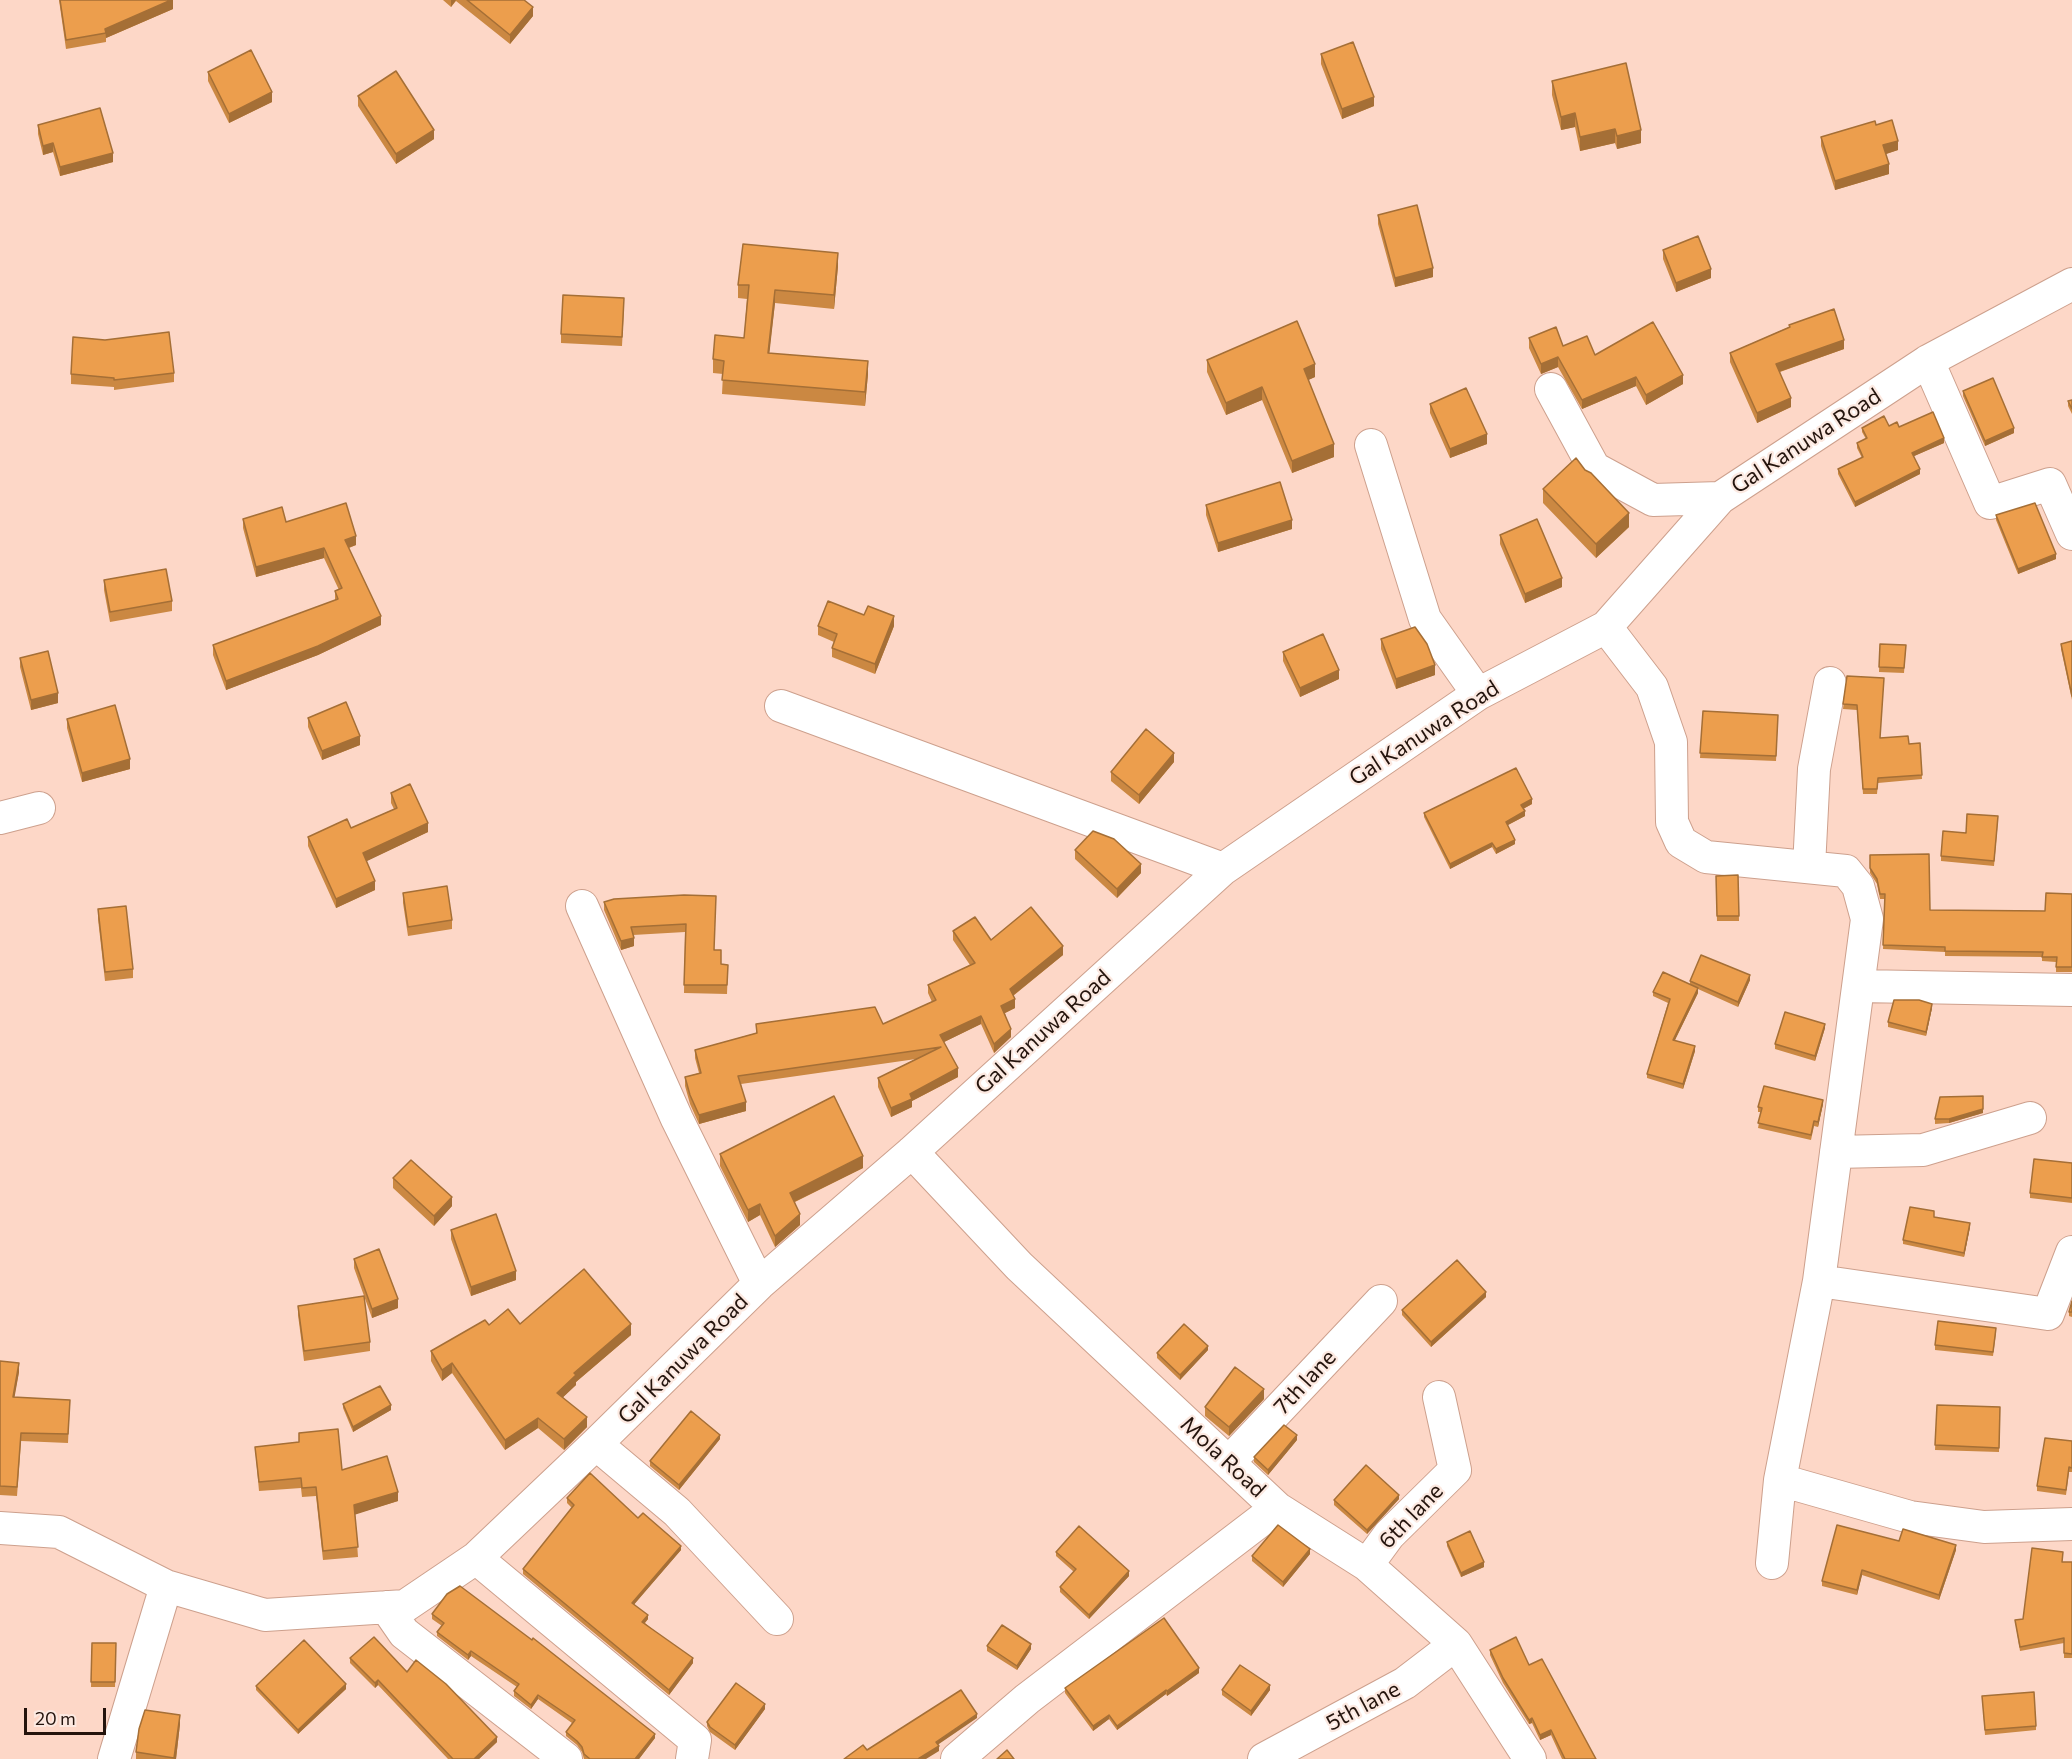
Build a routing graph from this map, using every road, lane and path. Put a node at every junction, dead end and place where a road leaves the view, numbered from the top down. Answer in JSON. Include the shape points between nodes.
{"nodes":[{"id":1,"x":2072,"y":284,"type":"edge"},
{"id":2,"x":1928,"y":361,"type":"junction"},
{"id":3,"x":1551,"y":389,"type":"dead end"},
{"id":4,"x":1371,"y":445,"type":"dead end"},
{"id":5,"x":1720,"y":498,"type":"junction"},
{"id":6,"x":2072,"y":534,"type":"edge"},
{"id":7,"x":1606,"y":627,"type":"junction"},
{"id":8,"x":1830,"y":683,"type":"dead end"},
{"id":9,"x":1478,"y":694,"type":"junction"},
{"id":10,"x":781,"y":706,"type":"dead end"},
{"id":11,"x":39,"y":808,"type":"dead end"},
{"id":12,"x":0,"y":818,"type":"edge"},
{"id":13,"x":1809,"y":867,"type":"junction"},
{"id":14,"x":1223,"y":869,"type":"junction"},
{"id":15,"x":582,"y":906,"type":"dead end"},
{"id":16,"x":1860,"y":986,"type":"junction"},
{"id":17,"x":2072,"y":990,"type":"edge"},
{"id":18,"x":2030,"y":1118,"type":"dead end"},
{"id":19,"x":912,"y":1152,"type":"junction"},
{"id":20,"x":1836,"y":1152,"type":"junction"},
{"id":21,"x":2072,"y":1252,"type":"edge"},
{"id":22,"x":1820,"y":1281,"type":"junction"},
{"id":23,"x":759,"y":1284,"type":"junction"},
{"id":24,"x":1381,"y":1301,"type":"dead end"},
{"id":25,"x":1439,"y":1397,"type":"dead end"},
{"id":26,"x":596,"y":1444,"type":"junction"},
{"id":27,"x":1229,"y":1462,"type":"junction"},
{"id":28,"x":1780,"y":1480,"type":"junction"},
{"id":29,"x":1277,"y":1508,"type":"junction"},
{"id":30,"x":2072,"y":1524,"type":"edge"},
{"id":31,"x":0,"y":1528,"type":"edge"},
{"id":32,"x":476,"y":1558,"type":"junction"},
{"id":33,"x":1772,"y":1563,"type":"dead end"},
{"id":34,"x":1367,"y":1565,"type":"junction"},
{"id":35,"x":166,"y":1586,"type":"junction"},
{"id":36,"x":386,"y":1607,"type":"junction"},
{"id":37,"x":777,"y":1619,"type":"dead end"},
{"id":38,"x":1456,"y":1644,"type":"junction"},
{"id":39,"x":1528,"y":1758,"type":"edge"},
{"id":40,"x":114,"y":1759,"type":"edge"},
{"id":41,"x":566,"y":1759,"type":"edge"},
{"id":42,"x":692,"y":1759,"type":"edge"},
{"id":43,"x":957,"y":1759,"type":"edge"},
{"id":44,"x":1264,"y":1759,"type":"edge"}],
"edges":[{"from":1,"to":2,"type":"street","name":"Gal Kanuwa Road"},
{"from":2,"to":5,"type":"street","name":"Gal Kanuwa Road"},
{"from":2,"to":6,"type":"street","via":[[1990,503],[2050,484]]},
{"from":3,"to":5,"type":"street","via":[[1594,468],[1653,500]]},
{"from":4,"to":9,"type":"street","via":[[1425,619]]},
{"from":5,"to":7,"type":"street","name":"Gal Kanuwa Road"},
{"from":7,"to":9,"type":"street","name":"Gal Kanuwa Road"},
{"from":7,"to":13,"type":"street","via":[[1652,687],[1671,742],[1672,822],[1681,842],[1706,856]]},
{"from":8,"to":13,"type":"street","via":[[1814,769]]},
{"from":9,"to":14,"type":"street","name":"Gal Kanuwa Road"},
{"from":10,"to":14,"type":"street"},
{"from":11,"to":12,"type":"street"},
{"from":13,"to":16,"type":"street","via":[[1846,871],[1858,886],[1867,919]]},
{"from":14,"to":19,"type":"street","name":"Gal Kanuwa Road"},
{"from":15,"to":23,"type":"street","via":[[677,1119]]},
{"from":16,"to":17,"type":"street"},
{"from":16,"to":20,"type":"street"},
{"from":18,"to":20,"type":"street","via":[[1923,1150]]},
{"from":19,"to":23,"type":"street","name":"Gal Kanuwa Road"},
{"from":19,"to":27,"type":"street","name":"Mola Road","via":[[1019,1266]]},
{"from":20,"to":22,"type":"street"},
{"from":21,"to":22,"type":"street","via":[[2048,1314]]},
{"from":22,"to":28,"type":"street"},
{"from":23,"to":26,"type":"street","name":"Gal Kanuwa Road"},
{"from":24,"to":27,"type":"street","name":"7th lane"},
{"from":25,"to":34,"type":"street","name":"6th lane","via":[[1455,1470],[1389,1535]]},
{"from":26,"to":32,"type":"street","name":"Gal Kanuwa Road"},
{"from":26,"to":37,"type":"street","via":[[676,1512]]},
{"from":27,"to":29,"type":"street","name":"Mola Road"},
{"from":28,"to":30,"type":"street","via":[[1910,1517],[1984,1527]]},
{"from":28,"to":33,"type":"street"},
{"from":29,"to":34,"type":"street","name":"Mola Road"},
{"from":29,"to":43,"type":"street","via":[[1027,1699]]},
{"from":31,"to":35,"type":"street","name":"Gal Kanuwa Road","via":[[59,1532]]},
{"from":32,"to":36,"type":"street","name":"Gal Kanuwa Road","via":[[405,1606]]},
{"from":32,"to":42,"type":"street","via":[[695,1740]]},
{"from":34,"to":38,"type":"street","name":"Mola Road"},
{"from":35,"to":36,"type":"street","name":"Gal Kanuwa Road","via":[[265,1615]]},
{"from":35,"to":40,"type":"street"},
{"from":36,"to":41,"type":"street","via":[[404,1633]]},
{"from":38,"to":39,"type":"street","name":"Mola Road"},
{"from":38,"to":44,"type":"street","name":"5th lane","via":[[1405,1683]]}]}
